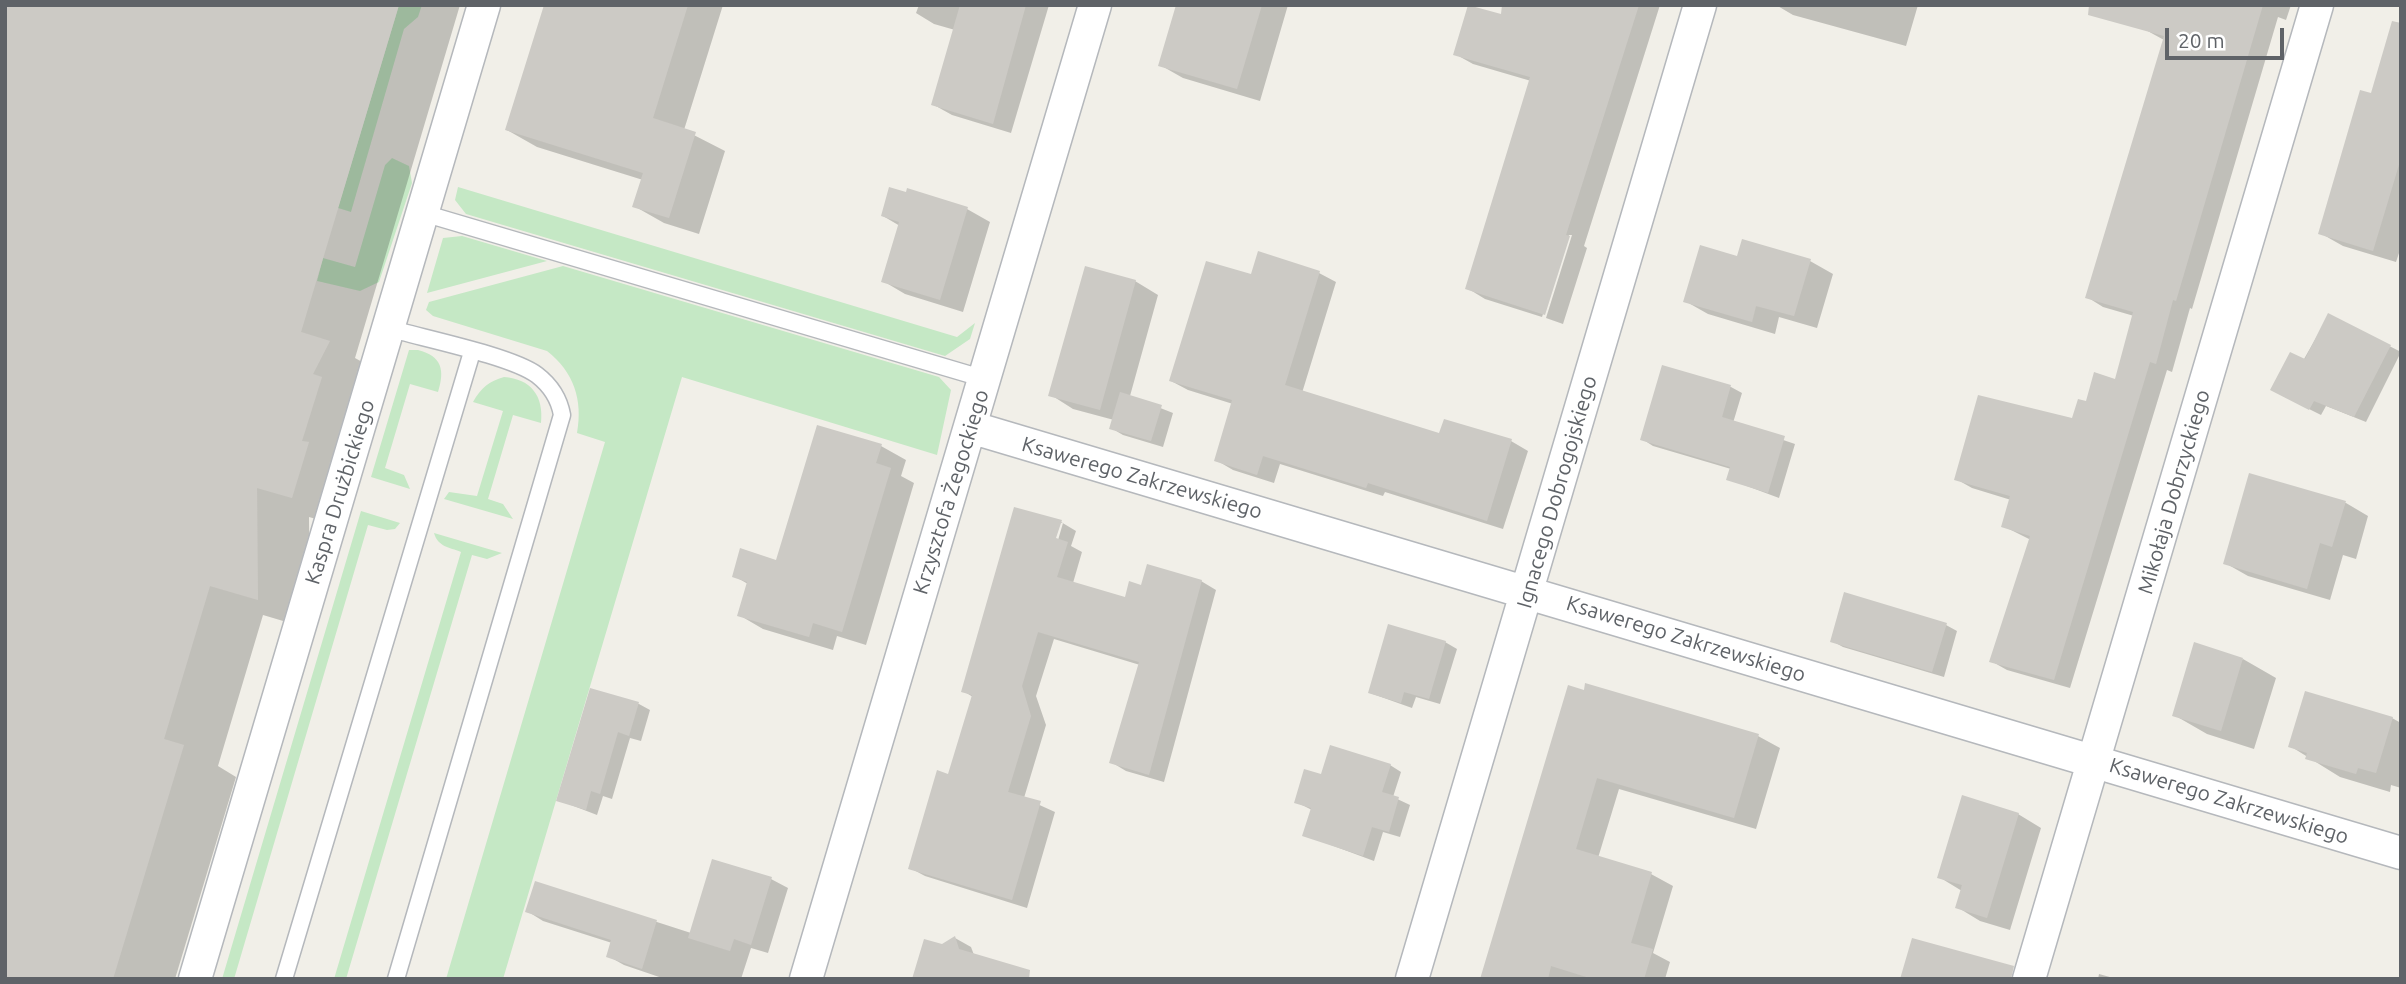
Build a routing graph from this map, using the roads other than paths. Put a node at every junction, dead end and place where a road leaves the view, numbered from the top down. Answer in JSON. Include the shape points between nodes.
{"nodes":[{"id":1,"x":484,"y":5,"type":"edge"},
{"id":2,"x":1095,"y":5,"type":"edge"},
{"id":3,"x":1700,"y":5,"type":"edge"},
{"id":4,"x":2317,"y":5,"type":"edge"},
{"id":5,"x":423,"y":213,"type":"junction"},
{"id":6,"x":388,"y":328,"type":"junction"},
{"id":7,"x":471,"y":352,"type":"junction"},
{"id":8,"x":985,"y":379,"type":"junction"},
{"id":9,"x":970,"y":427,"type":"junction"},
{"id":10,"x":1528,"y":592,"type":"junction"},
{"id":11,"x":2094,"y":760,"type":"junction"},
{"id":12,"x":2401,"y":853,"type":"edge"},
{"id":13,"x":195,"y":979,"type":"edge"},
{"id":14,"x":284,"y":979,"type":"edge"},
{"id":15,"x":396,"y":979,"type":"edge"},
{"id":16,"x":806,"y":979,"type":"edge"},
{"id":17,"x":1412,"y":979,"type":"edge"},
{"id":18,"x":2029,"y":979,"type":"edge"}],
"edges":[{"from":1,"to":5,"type":"street","name":"Kaspra Drużbickiego"},
{"from":2,"to":8,"type":"street","name":"Krzysztofa Żegockiego"},
{"from":3,"to":10,"type":"street","name":"Ignacego Dobrogojskiego"},
{"from":4,"to":11,"type":"street","name":"Mikołaja Dobrzyckiego"},
{"from":5,"to":6,"type":"street","name":"Kaspra Drużbickiego"},
{"from":5,"to":8,"type":"lane"},
{"from":6,"to":7,"type":"lane"},
{"from":6,"to":13,"type":"street","name":"Kaspra Drużbickiego"},
{"from":7,"to":14,"type":"lane"},
{"from":7,"to":15,"type":"lane","via":[[535,373],[554,393],[562,415]]},
{"from":8,"to":9,"type":"street","name":"Krzysztofa Żegockiego"},
{"from":9,"to":10,"type":"street","name":"Ksawerego Zakrzewskiego"},
{"from":9,"to":16,"type":"street","name":"Krzysztofa Żegockiego"},
{"from":10,"to":11,"type":"street","name":"Ksawerego Zakrzewskiego"},
{"from":10,"to":17,"type":"street","name":"Ignacego Dobrogojskiego"},
{"from":11,"to":12,"type":"street","name":"Ksawerego Zakrzewskiego"},
{"from":11,"to":18,"type":"street","name":"Mikołaja Dobrzyckiego"}]}
